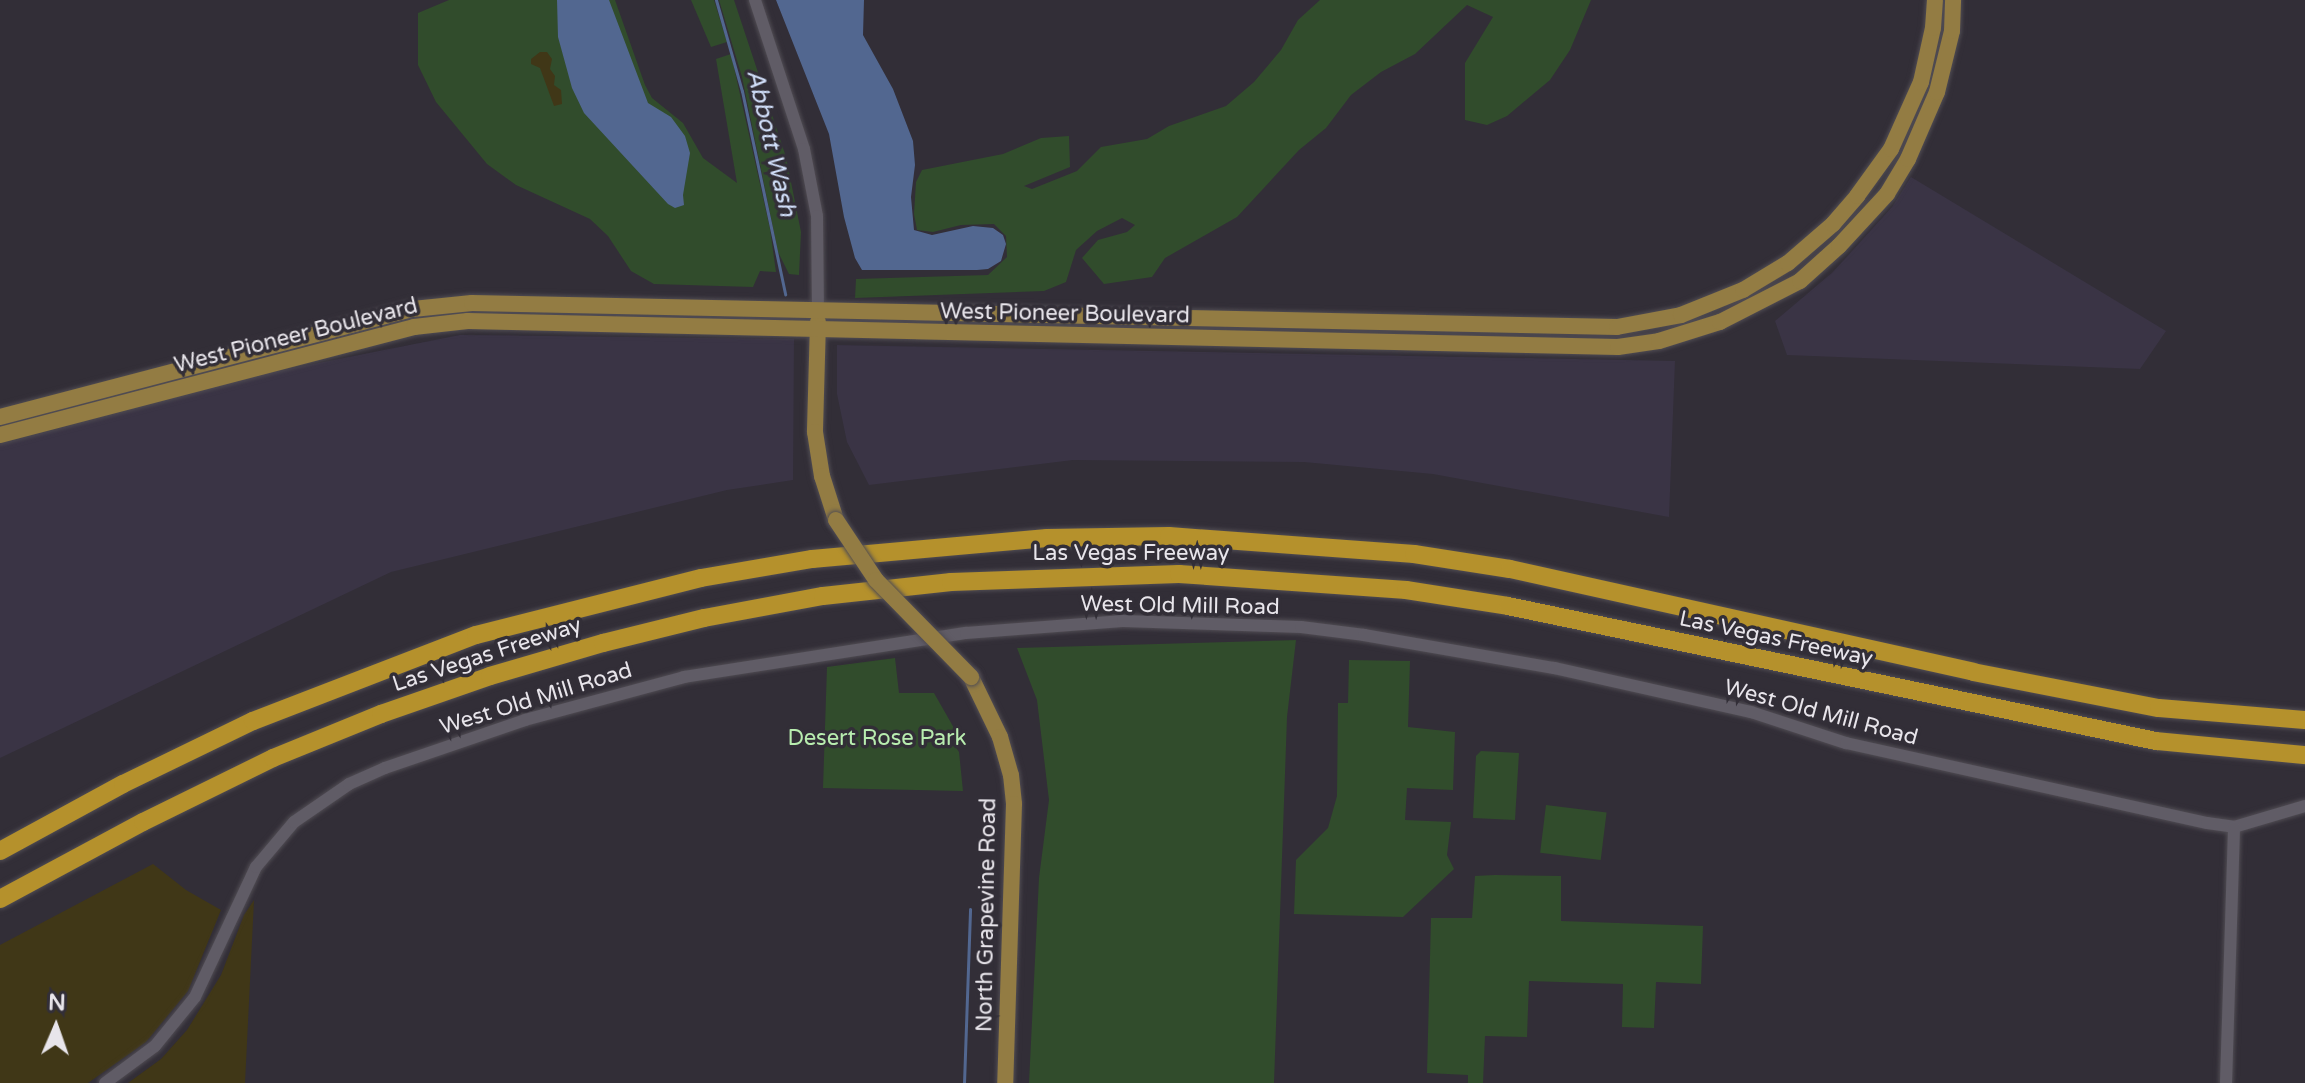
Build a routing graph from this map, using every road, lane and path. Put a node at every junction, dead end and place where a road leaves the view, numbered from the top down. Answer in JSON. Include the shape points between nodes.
{"nodes":[{"id":1,"x":755,"y":0,"type":"edge"},
{"id":2,"x":1935,"y":0,"type":"edge"},
{"id":3,"x":1953,"y":0,"type":"edge"},
{"id":4,"x":818,"y":308,"type":"junction"},
{"id":5,"x":1365,"y":321,"type":"junction"},
{"id":6,"x":818,"y":330,"type":"junction"},
{"id":7,"x":1282,"y":340,"type":"junction"},
{"id":8,"x":0,"y":417,"type":"edge"},
{"id":9,"x":0,"y":435,"type":"edge"},
{"id":10,"x":2305,"y":720,"type":"edge"},
{"id":11,"x":2305,"y":755,"type":"edge"},
{"id":12,"x":2305,"y":806,"type":"edge"},
{"id":13,"x":2234,"y":827,"type":"junction"},
{"id":14,"x":0,"y":851,"type":"edge"},
{"id":15,"x":0,"y":899,"type":"edge"},
{"id":16,"x":105,"y":1083,"type":"edge"},
{"id":17,"x":1005,"y":1083,"type":"edge"},
{"id":18,"x":2226,"y":1083,"type":"edge"}],
"edges":[{"from":1,"to":4,"type":"street","via":[[804,149],[817,216]]},
{"from":2,"to":5,"type":"main road","name":"West Pioneer Boulevard","via":[[1921,82],[1891,149],[1833,224],[1788,263],[1743,290],[1681,315],[1617,327]]},
{"from":3,"to":7,"type":"main road","name":"West Pioneer Boulevard","via":[[1952,31],[1937,92],[1887,194],[1800,281],[1768,299],[1720,322],[1618,347]]},
{"from":4,"to":5,"type":"main road","name":"West Pioneer Boulevard"},
{"from":4,"to":6,"type":"main road","name":"North Grapevine Road"},
{"from":4,"to":8,"type":"main road","name":"West Pioneer Boulevard","via":[[472,303],[413,309]]},
{"from":5,"to":7,"type":"main road","via":[[1350,329],[1290,331]]},
{"from":6,"to":7,"type":"main road","name":"West Pioneer Boulevard"},
{"from":6,"to":9,"type":"main road","name":"West Pioneer Boulevard","via":[[468,321],[414,327]]},
{"from":6,"to":17,"type":"main road","name":"North Grapevine Road","bridge":true,"via":[[815,432],[836,520],[876,580],[971,677],[1000,737],[1011,775]]},
{"from":10,"to":14,"type":"highway","name":"Las Vegas Freeway","via":[[2159,708],[1510,569],[1414,554],[1169,536],[1047,538],[812,559],[701,578],[476,635],[253,721]]},
{"from":11,"to":15,"type":"highway","name":"Las Vegas Freeway","via":[[2156,741],[1508,606],[1406,590],[1179,574],[951,582],[823,596],[704,618],[490,676],[273,758]]},
{"from":12,"to":13,"type":"street","name":"West Old Mill Road"},
{"from":13,"to":16,"type":"street","name":"West Old Mill Road","via":[[1980,775],[1846,743],[1751,712],[1554,668],[1364,635],[1301,627],[1123,621],[966,633],[684,677],[525,720],[349,784],[294,822],[256,867],[195,997],[155,1046]]},
{"from":13,"to":18,"type":"street"}]}
